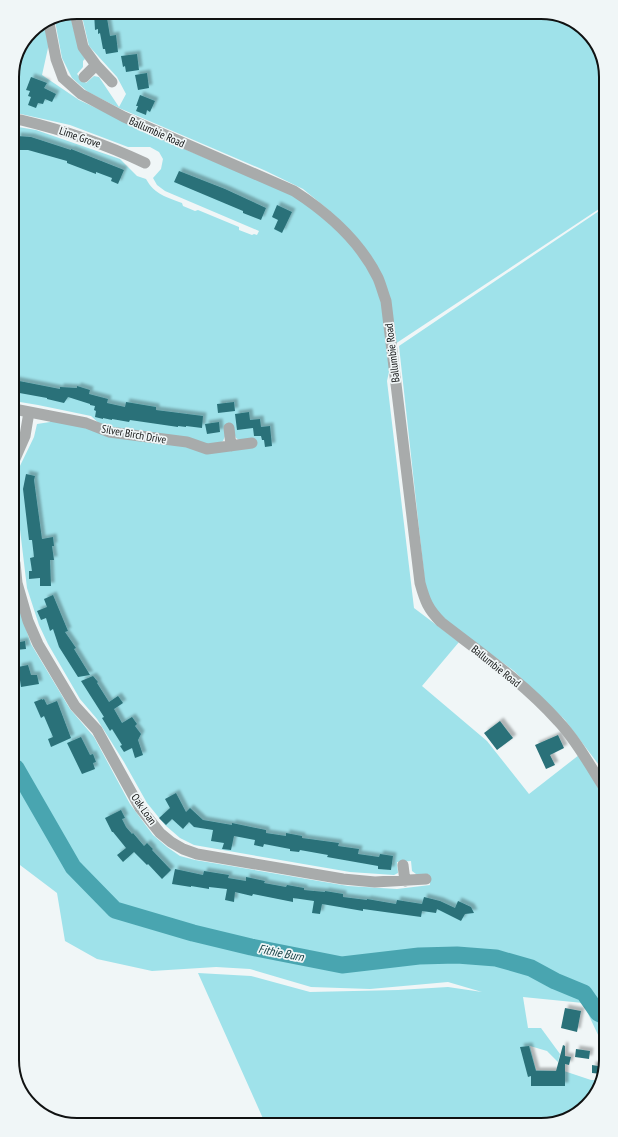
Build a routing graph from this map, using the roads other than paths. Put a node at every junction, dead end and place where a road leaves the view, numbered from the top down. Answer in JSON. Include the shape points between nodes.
{"nodes":[{"id":1,"x":76,"y":19,"type":"edge"},
{"id":2,"x":49,"y":26,"type":"edge"},
{"id":3,"x":96,"y":65,"type":"junction"},
{"id":4,"x":84,"y":76,"type":"dead end"},
{"id":5,"x":112,"y":82,"type":"dead end"},
{"id":6,"x":19,"y":120,"type":"edge"},
{"id":7,"x":144,"y":163,"type":"dead end"},
{"id":8,"x":19,"y":410,"type":"edge"},
{"id":9,"x":29,"y":412,"type":"junction"},
{"id":10,"x":228,"y":428,"type":"dead end"},
{"id":11,"x":252,"y":443,"type":"dead end"},
{"id":12,"x":231,"y":446,"type":"junction"},
{"id":13,"x":19,"y":449,"type":"edge"},
{"id":14,"x":19,"y":590,"type":"edge"},
{"id":15,"x":599,"y":779,"type":"edge"},
{"id":16,"x":404,"y":864,"type":"dead end"},
{"id":17,"x":426,"y":879,"type":"dead end"},
{"id":18,"x":405,"y":881,"type":"junction"}],
"edges":[{"from":1,"to":3,"type":"street","via":[[83,48]]},
{"from":2,"to":15,"type":"street","name":"Ballumbie Road","via":[[63,78],[81,94],[124,117],[294,191],[316,205],[340,226],[359,248],[378,278],[386,301],[420,583],[425,601],[441,622],[509,675],[558,721]]},
{"from":3,"to":4,"type":"street"},
{"from":3,"to":5,"type":"street"},
{"from":6,"to":7,"type":"street","name":"Lime Grove","via":[[80,136]]},
{"from":8,"to":9,"type":"street","name":"Silver Birch Drive"},
{"from":9,"to":12,"type":"street","name":"Silver Birch Drive","via":[[86,423],[109,432],[187,442],[207,449]]},
{"from":9,"to":13,"type":"street","via":[[25,436]]},
{"from":10,"to":12,"type":"street"},
{"from":11,"to":12,"type":"street","name":"Silver Birch Drive"},
{"from":14,"to":18,"type":"street","name":"Oak Loan","via":[[38,644],[75,706],[97,730],[140,808],[160,833],[171,842],[197,854],[343,879]]},
{"from":16,"to":18,"type":"street"},
{"from":17,"to":18,"type":"street","name":"Oak Loan"}]}
